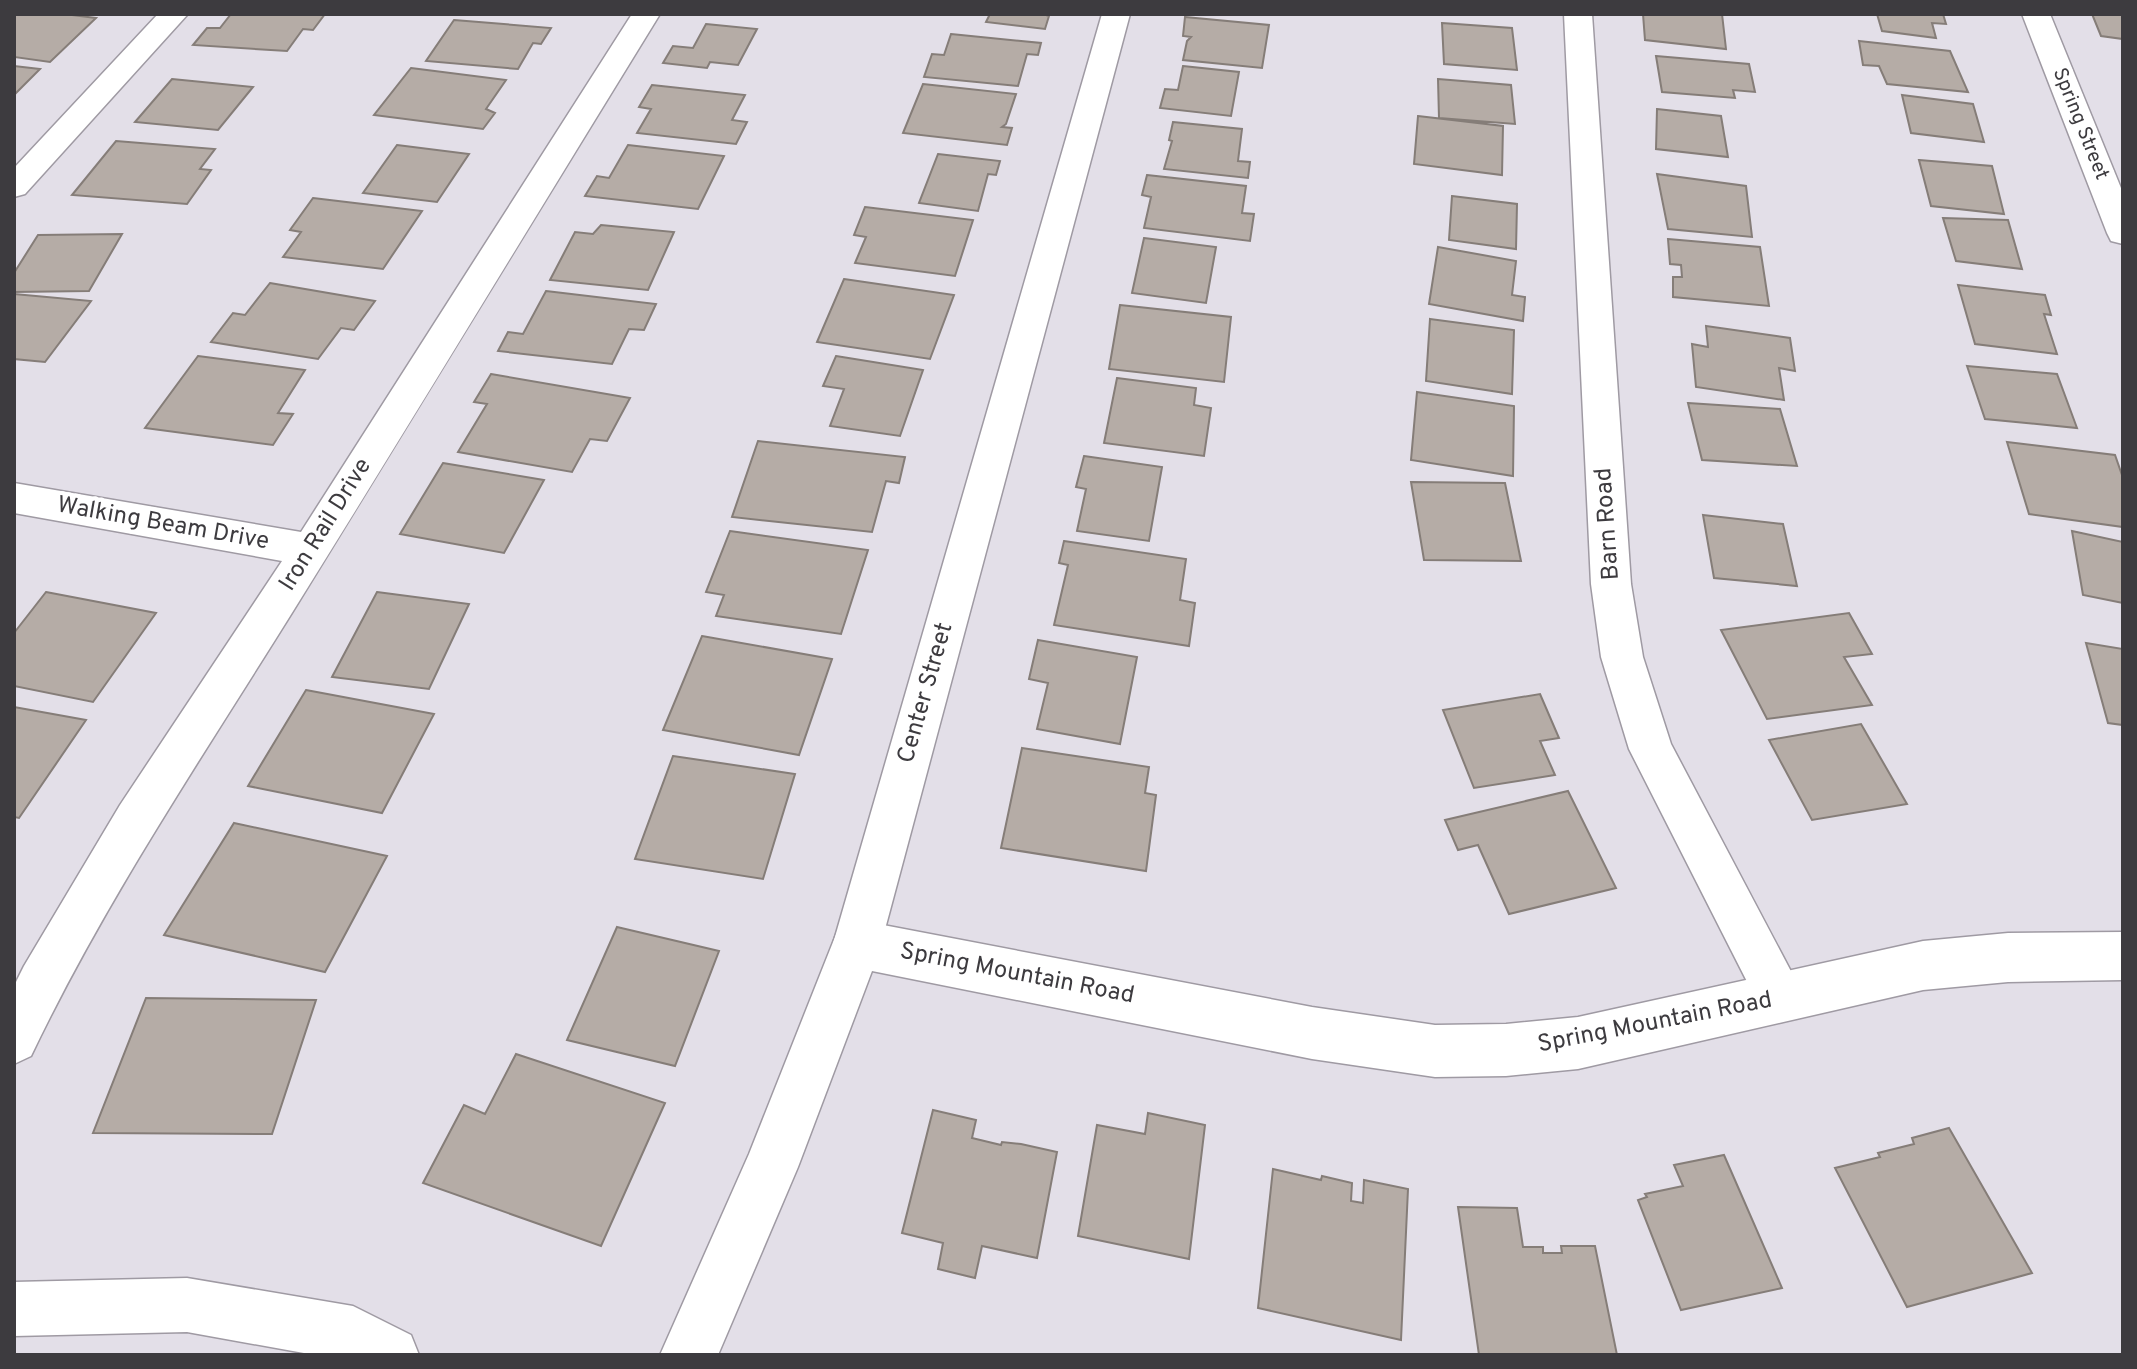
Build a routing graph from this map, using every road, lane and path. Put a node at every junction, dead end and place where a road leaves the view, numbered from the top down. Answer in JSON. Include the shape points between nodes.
{"nodes":[{"id":1,"x":174,"y":14,"type":"edge"},
{"id":2,"x":646,"y":14,"type":"edge"},
{"id":3,"x":1116,"y":14,"type":"edge"},
{"id":4,"x":1578,"y":14,"type":"edge"},
{"id":5,"x":2036,"y":14,"type":"edge"},
{"id":6,"x":14,"y":187,"type":"edge"},
{"id":7,"x":2123,"y":233,"type":"edge"},
{"id":8,"x":14,"y":498,"type":"edge"},
{"id":9,"x":311,"y":550,"type":"junction"},
{"id":10,"x":857,"y":944,"type":"junction"},
{"id":11,"x":2123,"y":956,"type":"edge"},
{"id":12,"x":1781,"y":998,"type":"junction"},
{"id":13,"x":14,"y":1039,"type":"edge"},
{"id":14,"x":14,"y":1309,"type":"edge"},
{"id":15,"x":391,"y":1355,"type":"edge"},
{"id":16,"x":689,"y":1355,"type":"edge"}],
"edges":[{"from":1,"to":6,"type":"street"},
{"from":2,"to":9,"type":"street","name":"Iron Rail Drive"},
{"from":3,"to":10,"type":"street","name":"Center Street"},
{"from":4,"to":12,"type":"street","name":"Barn Road","via":[[1611,584],[1622,657],[1651,749]]},
{"from":5,"to":7,"type":"street","name":"Spring Street"},
{"from":8,"to":9,"type":"street","name":"Walking Beam Drive"},
{"from":9,"to":13,"type":"street","name":"Iron Rail Drive","via":[[79,912]]},
{"from":10,"to":12,"type":"street","name":"Spring Mountain Road","via":[[1312,1033],[1435,1051],[1578,1043]]},
{"from":10,"to":16,"type":"street","name":"Center Street","via":[[771,1167]]},
{"from":11,"to":12,"type":"street","name":"Spring Mountain Road","via":[[1946,961]]},
{"from":14,"to":15,"type":"street","via":[[187,1305],[353,1334]]}]}
